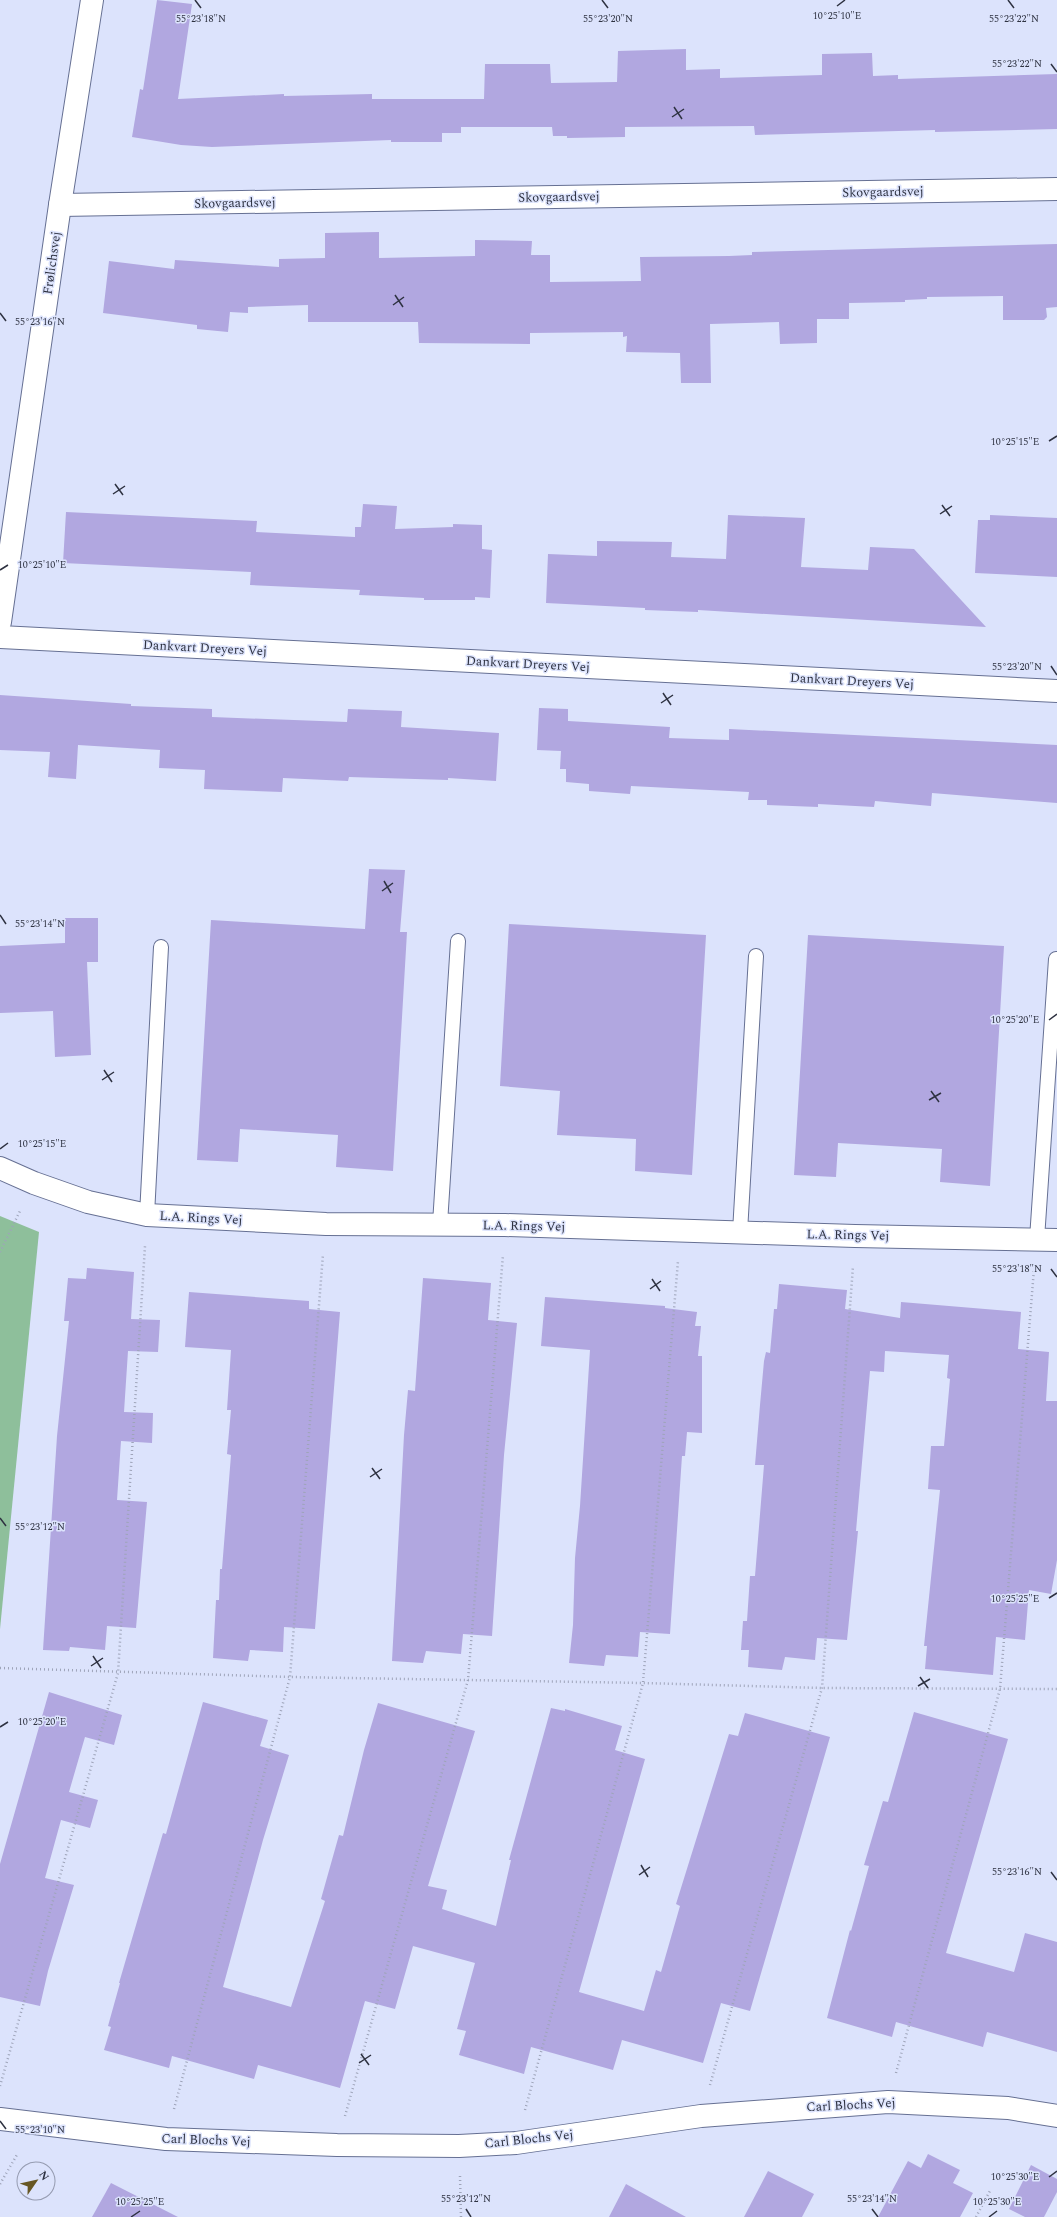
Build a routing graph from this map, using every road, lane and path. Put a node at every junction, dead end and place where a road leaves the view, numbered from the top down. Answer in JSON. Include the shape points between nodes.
{"nodes":[{"id":1,"x":92,"y":0,"type":"edge"},
{"id":2,"x":1057,"y":189,"type":"edge"},
{"id":3,"x":60,"y":205,"type":"junction"},
{"id":4,"x":0,"y":622,"type":"edge"},
{"id":5,"x":0,"y":637,"type":"edge"},
{"id":6,"x":1057,"y":691,"type":"edge"},
{"id":7,"x":458,"y":941,"type":"dead end"},
{"id":8,"x":160,"y":946,"type":"dead end"},
{"id":9,"x":756,"y":956,"type":"dead end"},
{"id":10,"x":1056,"y":959,"type":"dead end"},
{"id":11,"x":0,"y":1168,"type":"edge"},
{"id":12,"x":34,"y":1183,"type":"junction"},
{"id":13,"x":147,"y":1215,"type":"junction"},
{"id":14,"x":326,"y":1224,"type":"junction"},
{"id":15,"x":440,"y":1224,"type":"junction"},
{"id":16,"x":505,"y":1224,"type":"junction"},
{"id":17,"x":681,"y":1230,"type":"junction"},
{"id":18,"x":740,"y":1232,"type":"junction"},
{"id":19,"x":855,"y":1236,"type":"junction"},
{"id":20,"x":1047,"y":1239,"type":"edge"},
{"id":21,"x":0,"y":1252,"type":"edge"},
{"id":22,"x":0,"y":1668,"type":"edge"},
{"id":23,"x":118,"y":1673,"type":"junction"},
{"id":24,"x":290,"y":1677,"type":"junction"},
{"id":25,"x":468,"y":1680,"type":"junction"},
{"id":26,"x":643,"y":1683,"type":"junction"},
{"id":27,"x":822,"y":1688,"type":"junction"},
{"id":28,"x":1000,"y":1689,"type":"junction"},
{"id":29,"x":1057,"y":1689,"type":"edge"},
{"id":30,"x":0,"y":2086,"type":"edge"},
{"id":31,"x":888,"y":2102,"type":"junction"},
{"id":32,"x":701,"y":2116,"type":"junction"},
{"id":33,"x":1057,"y":2116,"type":"edge"},
{"id":34,"x":0,"y":2119,"type":"edge"},
{"id":35,"x":34,"y":2124,"type":"junction"},
{"id":36,"x":166,"y":2139,"type":"junction"},
{"id":37,"x":516,"y":2143,"type":"junction"},
{"id":38,"x":337,"y":2145,"type":"junction"},
{"id":39,"x":459,"y":2146,"type":"junction"},
{"id":40,"x":0,"y":2184,"type":"edge"},
{"id":41,"x":991,"y":2189,"type":"dead end"},
{"id":42,"x":461,"y":2217,"type":"edge"},
{"id":43,"x":976,"y":2217,"type":"edge"}],
"edges":[{"from":1,"to":3,"type":"street","name":"Frølichsvej"},
{"from":2,"to":3,"type":"street","name":"Skovgaardsvej"},
{"from":3,"to":4,"type":"street","name":"Frølichsvej"},
{"from":5,"to":6,"type":"street","name":"Dankvart Dreyers Vej"},
{"from":7,"to":15,"type":"lane"},
{"from":8,"to":13,"type":"lane"},
{"from":9,"to":18,"type":"lane"},
{"from":10,"to":20,"type":"lane"},
{"from":11,"to":12,"type":"street","name":"L.A. Rings Vej"},
{"from":12,"to":13,"type":"street","name":"L.A. Rings Vej","via":[[88,1202]]},
{"from":12,"to":21,"type":"path"},
{"from":13,"to":14,"type":"street","name":"L.A. Rings Vej"},
{"from":13,"to":23,"type":"path"},
{"from":14,"to":15,"type":"street","name":"L.A. Rings Vej"},
{"from":14,"to":24,"type":"path"},
{"from":15,"to":16,"type":"street","name":"L.A. Rings Vej"},
{"from":16,"to":17,"type":"street","name":"L.A. Rings Vej"},
{"from":16,"to":25,"type":"path"},
{"from":17,"to":18,"type":"street","name":"L.A. Rings Vej"},
{"from":17,"to":26,"type":"path"},
{"from":18,"to":19,"type":"street","name":"L.A. Rings Vej"},
{"from":19,"to":20,"type":"street","name":"L.A. Rings Vej"},
{"from":19,"to":27,"type":"path"},
{"from":20,"to":28,"type":"path"},
{"from":22,"to":23,"type":"path"},
{"from":23,"to":24,"type":"path"},
{"from":23,"to":30,"type":"path"},
{"from":24,"to":25,"type":"path"},
{"from":24,"to":36,"type":"path"},
{"from":25,"to":26,"type":"path"},
{"from":25,"to":38,"type":"path"},
{"from":26,"to":27,"type":"path"},
{"from":26,"to":37,"type":"path"},
{"from":27,"to":28,"type":"path"},
{"from":27,"to":32,"type":"path"},
{"from":28,"to":29,"type":"path"},
{"from":28,"to":31,"type":"path"},
{"from":31,"to":32,"type":"street","name":"Carl Blochs Vej"},
{"from":31,"to":33,"type":"street","name":"Carl Blochs Vej","via":[[1008,2108]]},
{"from":32,"to":37,"type":"street","name":"Carl Blochs Vej"},
{"from":34,"to":35,"type":"street","name":"Carl Blochs Vej"},
{"from":35,"to":36,"type":"street","name":"Carl Blochs Vej"},
{"from":35,"to":40,"type":"path"},
{"from":36,"to":38,"type":"street","name":"Carl Blochs Vej"},
{"from":37,"to":39,"type":"street","name":"Carl Blochs Vej"},
{"from":38,"to":39,"type":"street","name":"Carl Blochs Vej"},
{"from":39,"to":42,"type":"path"},
{"from":41,"to":43,"type":"path"}]}
